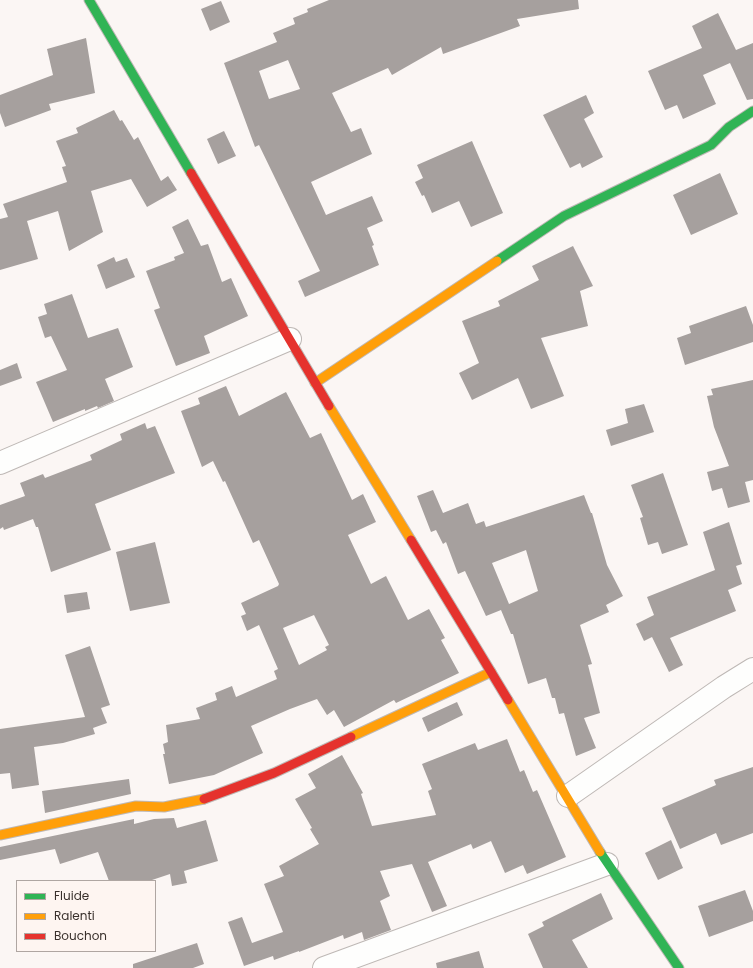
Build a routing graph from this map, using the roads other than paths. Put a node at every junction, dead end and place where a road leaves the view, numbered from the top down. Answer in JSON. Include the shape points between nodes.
{"nodes":[{"id":1,"x":88,"y":0,"type":"edge"},
{"id":2,"x":753,"y":111,"type":"edge"},
{"id":3,"x":290,"y":339,"type":"junction"},
{"id":4,"x":315,"y":384,"type":"junction"},
{"id":5,"x":0,"y":463,"type":"edge"},
{"id":6,"x":753,"y":669,"type":"edge"},
{"id":7,"x":491,"y":672,"type":"junction"},
{"id":8,"x":568,"y":796,"type":"junction"},
{"id":9,"x":0,"y":835,"type":"edge"},
{"id":10,"x":607,"y":864,"type":"junction"},
{"id":11,"x":324,"y":968,"type":"edge"},
{"id":12,"x":679,"y":968,"type":"edge"}],
"edges":[{"from":1,"to":3,"type":"street"},
{"from":2,"to":4,"type":"street","via":[[729,127],[711,145],[564,216]]},
{"from":3,"to":4,"type":"street"},
{"from":3,"to":5,"type":"street"},
{"from":4,"to":7,"type":"street"},
{"from":6,"to":8,"type":"street"},
{"from":7,"to":8,"type":"street"},
{"from":7,"to":9,"type":"street","via":[[274,773],[211,798],[164,807],[136,806]]},
{"from":8,"to":10,"type":"street"},
{"from":10,"to":11,"type":"street"},
{"from":10,"to":12,"type":"street"}]}
